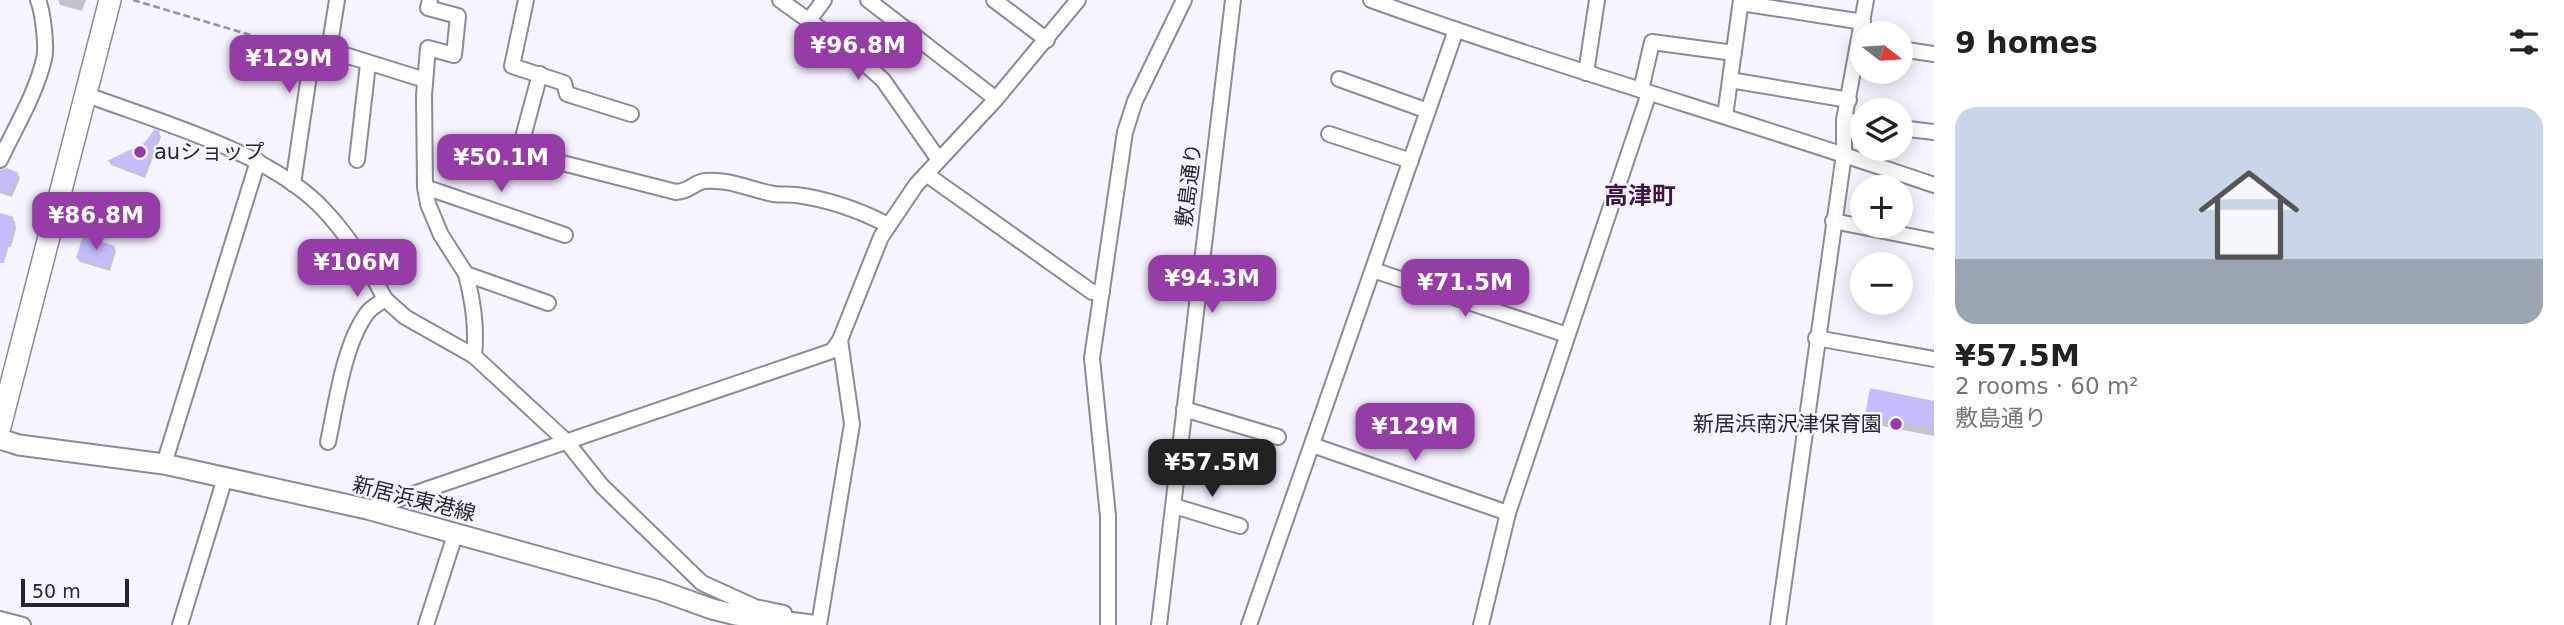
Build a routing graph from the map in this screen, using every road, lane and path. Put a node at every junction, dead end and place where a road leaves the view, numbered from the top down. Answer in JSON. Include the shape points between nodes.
{"nodes":[{"id":1,"x":38,"y":0,"type":"edge"},
{"id":2,"x":110,"y":0,"type":"edge"},
{"id":3,"x":133,"y":0,"type":"edge"},
{"id":4,"x":337,"y":0,"type":"edge"},
{"id":5,"x":430,"y":0,"type":"edge"},
{"id":6,"x":526,"y":0,"type":"edge"},
{"id":7,"x":780,"y":0,"type":"edge"},
{"id":8,"x":824,"y":0,"type":"edge"},
{"id":9,"x":868,"y":0,"type":"edge"},
{"id":10,"x":994,"y":0,"type":"edge"},
{"id":11,"x":1079,"y":0,"type":"edge"},
{"id":12,"x":1184,"y":0,"type":"edge"},
{"id":13,"x":1233,"y":0,"type":"edge"},
{"id":14,"x":1371,"y":0,"type":"edge"},
{"id":15,"x":1597,"y":0,"type":"edge"},
{"id":16,"x":1866,"y":0,"type":"edge"},
{"id":17,"x":1741,"y":1,"type":"edge"},
{"id":18,"x":1393,"y":4,"type":"edge"},
{"id":19,"x":808,"y":20,"type":"junction"},
{"id":20,"x":1857,"y":21,"type":"edge"},
{"id":21,"x":1863,"y":21,"type":"edge"},
{"id":22,"x":1456,"y":30,"type":"junction"},
{"id":23,"x":1046,"y":40,"type":"junction"},
{"id":24,"x":329,"y":50,"type":"junction"},
{"id":25,"x":1913,"y":51,"type":"edge"},
{"id":26,"x":1734,"y":53,"type":"junction"},
{"id":27,"x":314,"y":54,"type":"junction"},
{"id":28,"x":1934,"y":54,"type":"edge"},
{"id":29,"x":368,"y":64,"type":"junction"},
{"id":30,"x":1587,"y":73,"type":"junction"},
{"id":31,"x":540,"y":74,"type":"junction"},
{"id":32,"x":1339,"y":79,"type":"dead end"},
{"id":33,"x":425,"y":80,"type":"junction"},
{"id":34,"x":1730,"y":80,"type":"junction"},
{"id":35,"x":1852,"y":84,"type":"edge"},
{"id":36,"x":1645,"y":91,"type":"junction"},
{"id":37,"x":87,"y":95,"type":"junction"},
{"id":38,"x":996,"y":99,"type":"junction"},
{"id":39,"x":1849,"y":100,"type":"junction"},
{"id":40,"x":1428,"y":111,"type":"junction"},
{"id":41,"x":631,"y":114,"type":"dead end"},
{"id":42,"x":1725,"y":116,"type":"junction"},
{"id":43,"x":1844,"y":120,"type":"junction"},
{"id":44,"x":1850,"y":121,"type":"edge"},
{"id":45,"x":1913,"y":130,"type":"edge"},
{"id":46,"x":1934,"y":132,"type":"edge"},
{"id":47,"x":1329,"y":134,"type":"dead end"},
{"id":48,"x":1844,"y":154,"type":"junction"},
{"id":49,"x":0,"y":160,"type":"edge"},
{"id":50,"x":358,"y":160,"type":"dead end"},
{"id":51,"x":939,"y":160,"type":"junction"},
{"id":52,"x":258,"y":161,"type":"junction"},
{"id":53,"x":1411,"y":161,"type":"junction"},
{"id":54,"x":926,"y":173,"type":"junction"},
{"id":55,"x":293,"y":184,"type":"junction"},
{"id":56,"x":1934,"y":185,"type":"edge"},
{"id":57,"x":425,"y":187,"type":"junction"},
{"id":58,"x":1833,"y":221,"type":"junction"},
{"id":59,"x":888,"y":225,"type":"junction"},
{"id":60,"x":565,"y":235,"type":"dead end"},
{"id":61,"x":1934,"y":242,"type":"edge"},
{"id":62,"x":1373,"y":270,"type":"junction"},
{"id":63,"x":466,"y":274,"type":"junction"},
{"id":64,"x":1102,"y":292,"type":"junction"},
{"id":65,"x":385,"y":299,"type":"junction"},
{"id":66,"x":548,"y":303,"type":"dead end"},
{"id":67,"x":1567,"y":335,"type":"junction"},
{"id":68,"x":1816,"y":338,"type":"junction"},
{"id":69,"x":840,"y":340,"type":"junction"},
{"id":70,"x":474,"y":355,"type":"junction"},
{"id":71,"x":1934,"y":359,"type":"edge"},
{"id":72,"x":1184,"y":409,"type":"junction"},
{"id":73,"x":0,"y":427,"type":"edge"},
{"id":74,"x":1278,"y":437,"type":"dead end"},
{"id":75,"x":0,"y":439,"type":"edge"},
{"id":76,"x":566,"y":441,"type":"junction"},
{"id":77,"x":328,"y":442,"type":"dead end"},
{"id":78,"x":1312,"y":445,"type":"junction"},
{"id":79,"x":164,"y":464,"type":"junction"},
{"id":80,"x":225,"y":478,"type":"junction"},
{"id":81,"x":1174,"y":506,"type":"junction"},
{"id":82,"x":367,"y":509,"type":"junction"},
{"id":83,"x":1508,"y":513,"type":"junction"},
{"id":84,"x":1240,"y":526,"type":"dead end"},
{"id":85,"x":456,"y":532,"type":"junction"},
{"id":86,"x":0,"y":619,"type":"edge"},
{"id":87,"x":816,"y":623,"type":"edge"},
{"id":88,"x":23,"y":625,"type":"edge"},
{"id":89,"x":180,"y":625,"type":"edge"},
{"id":90,"x":426,"y":625,"type":"edge"},
{"id":91,"x":1108,"y":625,"type":"edge"},
{"id":92,"x":1159,"y":625,"type":"edge"},
{"id":93,"x":1250,"y":625,"type":"edge"},
{"id":94,"x":1481,"y":625,"type":"edge"},
{"id":95,"x":1777,"y":625,"type":"edge"}],
"edges":[{"from":1,"to":49,"type":"street","via":[[45,57]]},
{"from":2,"to":37,"type":"main road"},
{"from":3,"to":27,"type":"path"},
{"from":4,"to":24,"type":"street"},
{"from":5,"to":33,"type":"street","via":[[428,8],[458,16],[454,55],[428,48]]},
{"from":6,"to":31,"type":"street","via":[[512,66]]},
{"from":7,"to":19,"type":"street"},
{"from":8,"to":19,"type":"street"},
{"from":9,"to":38,"type":"street"},
{"from":10,"to":23,"type":"street"},
{"from":11,"to":23,"type":"street"},
{"from":12,"to":64,"type":"street","via":[[1125,132]]},
{"from":13,"to":72,"type":"street","name":"敷島通り"},
{"from":14,"to":18,"type":"street"},
{"from":15,"to":30,"type":"street"},
{"from":16,"to":21,"type":"street"},
{"from":17,"to":20,"type":"street"},
{"from":17,"to":26,"type":"street"},
{"from":18,"to":22,"type":"street"},
{"from":19,"to":51,"type":"street","via":[[883,80]]},
{"from":22,"to":30,"type":"street"},
{"from":22,"to":40,"type":"street"},
{"from":23,"to":38,"type":"street"},
{"from":24,"to":27,"type":"street"},
{"from":24,"to":29,"type":"street"},
{"from":25,"to":28,"type":"street"},
{"from":26,"to":34,"type":"street"},
{"from":26,"to":36,"type":"street","via":[[1652,41]]},
{"from":27,"to":55,"type":"street"},
{"from":29,"to":33,"type":"street"},
{"from":29,"to":50,"type":"street"},
{"from":30,"to":36,"type":"street"},
{"from":31,"to":41,"type":"street","via":[[564,83],[567,94]]},
{"from":31,"to":59,"type":"street","via":[[519,152],[676,192],[689,191],[708,180],[742,184],[848,208]]},
{"from":32,"to":40,"type":"street"},
{"from":33,"to":57,"type":"street"},
{"from":34,"to":39,"type":"street"},
{"from":34,"to":42,"type":"street"},
{"from":35,"to":39,"type":"street"},
{"from":36,"to":42,"type":"street"},
{"from":36,"to":67,"type":"street"},
{"from":37,"to":52,"type":"street"},
{"from":37,"to":73,"type":"main road"},
{"from":38,"to":51,"type":"street"},
{"from":39,"to":43,"type":"street"},
{"from":40,"to":53,"type":"street"},
{"from":42,"to":48,"type":"street"},
{"from":43,"to":44,"type":"street"},
{"from":43,"to":48,"type":"street"},
{"from":45,"to":46,"type":"street"},
{"from":47,"to":53,"type":"street"},
{"from":48,"to":56,"type":"street"},
{"from":48,"to":58,"type":"street"},
{"from":51,"to":54,"type":"street"},
{"from":52,"to":55,"type":"street"},
{"from":52,"to":79,"type":"street"},
{"from":53,"to":62,"type":"street"},
{"from":54,"to":59,"type":"street"},
{"from":54,"to":64,"type":"street","via":[[1092,292]]},
{"from":55,"to":65,"type":"street","via":[[324,209]]},
{"from":57,"to":60,"type":"street"},
{"from":57,"to":63,"type":"street","via":[[441,235]]},
{"from":58,"to":61,"type":"street"},
{"from":58,"to":68,"type":"street"},
{"from":59,"to":69,"type":"street"},
{"from":62,"to":67,"type":"street"},
{"from":62,"to":78,"type":"street"},
{"from":63,"to":66,"type":"street"},
{"from":63,"to":70,"type":"street","via":[[474,313]]},
{"from":64,"to":91,"type":"street","via":[[1092,358],[1108,516]]},
{"from":65,"to":70,"type":"street","via":[[405,317]]},
{"from":65,"to":77,"type":"street","via":[[368,313],[347,357]]},
{"from":67,"to":83,"type":"street"},
{"from":68,"to":71,"type":"street"},
{"from":68,"to":95,"type":"street"},
{"from":69,"to":76,"type":"street","via":[[832,351]]},
{"from":69,"to":87,"type":"street","via":[[852,424]]},
{"from":70,"to":76,"type":"street"},
{"from":72,"to":74,"type":"street"},
{"from":72,"to":81,"type":"street","name":"敷島通り"},
{"from":75,"to":79,"type":"main road","name":"新居浜東港線"},
{"from":76,"to":82,"type":"street"},
{"from":76,"to":87,"type":"street","via":[[602,486],[702,583],[755,607]]},
{"from":78,"to":83,"type":"street"},
{"from":78,"to":93,"type":"street"},
{"from":79,"to":80,"type":"main road","name":"新居浜東港線"},
{"from":80,"to":82,"type":"main road","name":"新居浜東港線"},
{"from":80,"to":89,"type":"street"},
{"from":81,"to":84,"type":"street"},
{"from":81,"to":92,"type":"street","name":"敷島通り"},
{"from":82,"to":85,"type":"main road","name":"新居浜東港線"},
{"from":83,"to":94,"type":"street"},
{"from":85,"to":87,"type":"main road","name":"新居浜東港線","via":[[712,609]]},
{"from":85,"to":90,"type":"street"},
{"from":86,"to":88,"type":"street"}]}
